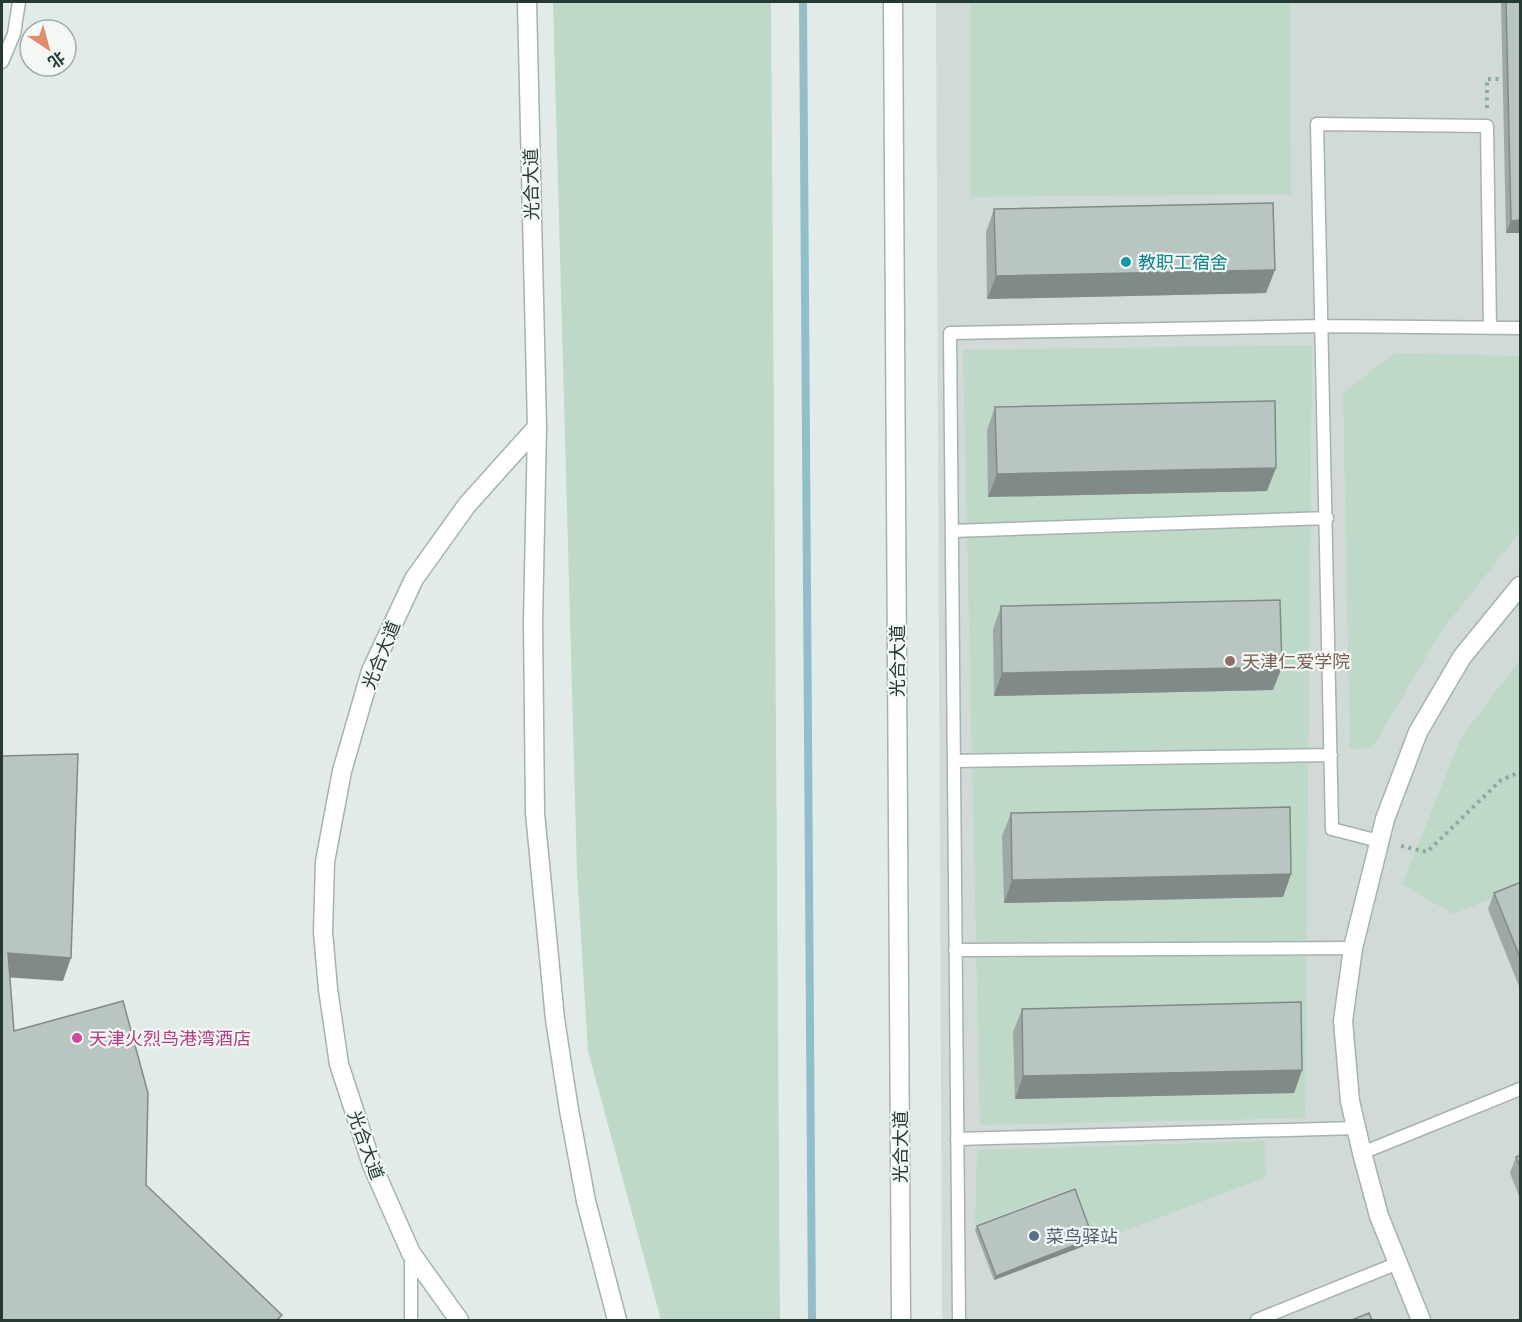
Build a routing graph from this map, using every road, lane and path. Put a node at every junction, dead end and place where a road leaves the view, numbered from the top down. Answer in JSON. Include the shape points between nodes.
{"nodes":[{"id":1,"x":20,"y":2,"type":"edge"},
{"id":2,"x":527,"y":2,"type":"edge"},
{"id":3,"x":893,"y":2,"type":"edge"},
{"id":4,"x":2,"y":62,"type":"edge"},
{"id":5,"x":1509,"y":79,"type":"edge"},
{"id":6,"x":1487,"y":126,"type":"junction"},
{"id":7,"x":1324,"y":326,"type":"junction"},
{"id":8,"x":1490,"y":328,"type":"junction"},
{"id":9,"x":1521,"y":328,"type":"edge"},
{"id":10,"x":537,"y":428,"type":"junction"},
{"id":11,"x":1327,"y":518,"type":"junction"},
{"id":12,"x":952,"y":531,"type":"junction"},
{"id":13,"x":1521,"y":586,"type":"edge"},
{"id":14,"x":1331,"y":755,"type":"junction"},
{"id":15,"x":954,"y":761,"type":"junction"},
{"id":16,"x":1521,"y":772,"type":"edge"},
{"id":17,"x":1379,"y":841,"type":"junction"},
{"id":18,"x":1353,"y":948,"type":"junction"},
{"id":19,"x":955,"y":950,"type":"junction"},
{"id":20,"x":1521,"y":1089,"type":"edge"},
{"id":21,"x":1357,"y":1128,"type":"junction"},
{"id":22,"x":957,"y":1139,"type":"junction"},
{"id":23,"x":1362,"y":1153,"type":"junction"},
{"id":24,"x":411,"y":1253,"type":"junction"},
{"id":25,"x":1398,"y":1263,"type":"junction"},
{"id":26,"x":411,"y":1320,"type":"edge"},
{"id":27,"x":459,"y":1320,"type":"edge"},
{"id":28,"x":617,"y":1320,"type":"edge"},
{"id":29,"x":901,"y":1320,"type":"edge"},
{"id":30,"x":959,"y":1320,"type":"edge"},
{"id":31,"x":1257,"y":1320,"type":"edge"},
{"id":32,"x":1421,"y":1320,"type":"edge"}],
"edges":[{"from":1,"to":4,"type":"lane","via":[[14,34]]},
{"from":2,"to":10,"type":"street","name":"光合大道"},
{"from":3,"to":29,"type":"street","name":"光合大道"},
{"from":5,"to":6,"type":"path","via":[[1487,79]]},
{"from":6,"to":7,"type":"lane","via":[[1317,124]]},
{"from":6,"to":8,"type":"lane"},
{"from":7,"to":8,"type":"lane"},
{"from":7,"to":11,"type":"lane"},
{"from":7,"to":12,"type":"lane","via":[[950,333]]},
{"from":8,"to":9,"type":"lane"},
{"from":10,"to":24,"type":"street","name":"光合大道","via":[[467,505],[414,579],[372,671],[342,771],[325,862],[323,932],[339,1064],[372,1165]]},
{"from":10,"to":28,"type":"street","via":[[535,813],[544,914],[568,1110],[586,1201]]},
{"from":11,"to":12,"type":"lane"},
{"from":11,"to":14,"type":"lane"},
{"from":12,"to":15,"type":"lane"},
{"from":13,"to":17,"type":"street","via":[[1462,657],[1418,732]]},
{"from":14,"to":15,"type":"lane"},
{"from":14,"to":17,"type":"lane","via":[[1332,829]]},
{"from":15,"to":19,"type":"lane"},
{"from":16,"to":17,"type":"path","via":[[1502,780],[1427,852]]},
{"from":17,"to":18,"type":"street"},
{"from":18,"to":19,"type":"lane"},
{"from":18,"to":21,"type":"street","via":[[1343,1021],[1350,1101]]},
{"from":19,"to":22,"type":"lane"},
{"from":20,"to":23,"type":"lane"},
{"from":21,"to":22,"type":"lane"},
{"from":21,"to":23,"type":"street"},
{"from":22,"to":30,"type":"lane"},
{"from":23,"to":25,"type":"street","via":[[1379,1216]]},
{"from":24,"to":26,"type":"lane"},
{"from":24,"to":27,"type":"street","name":"光合大道"},
{"from":25,"to":31,"type":"lane"},
{"from":25,"to":32,"type":"street"}]}
